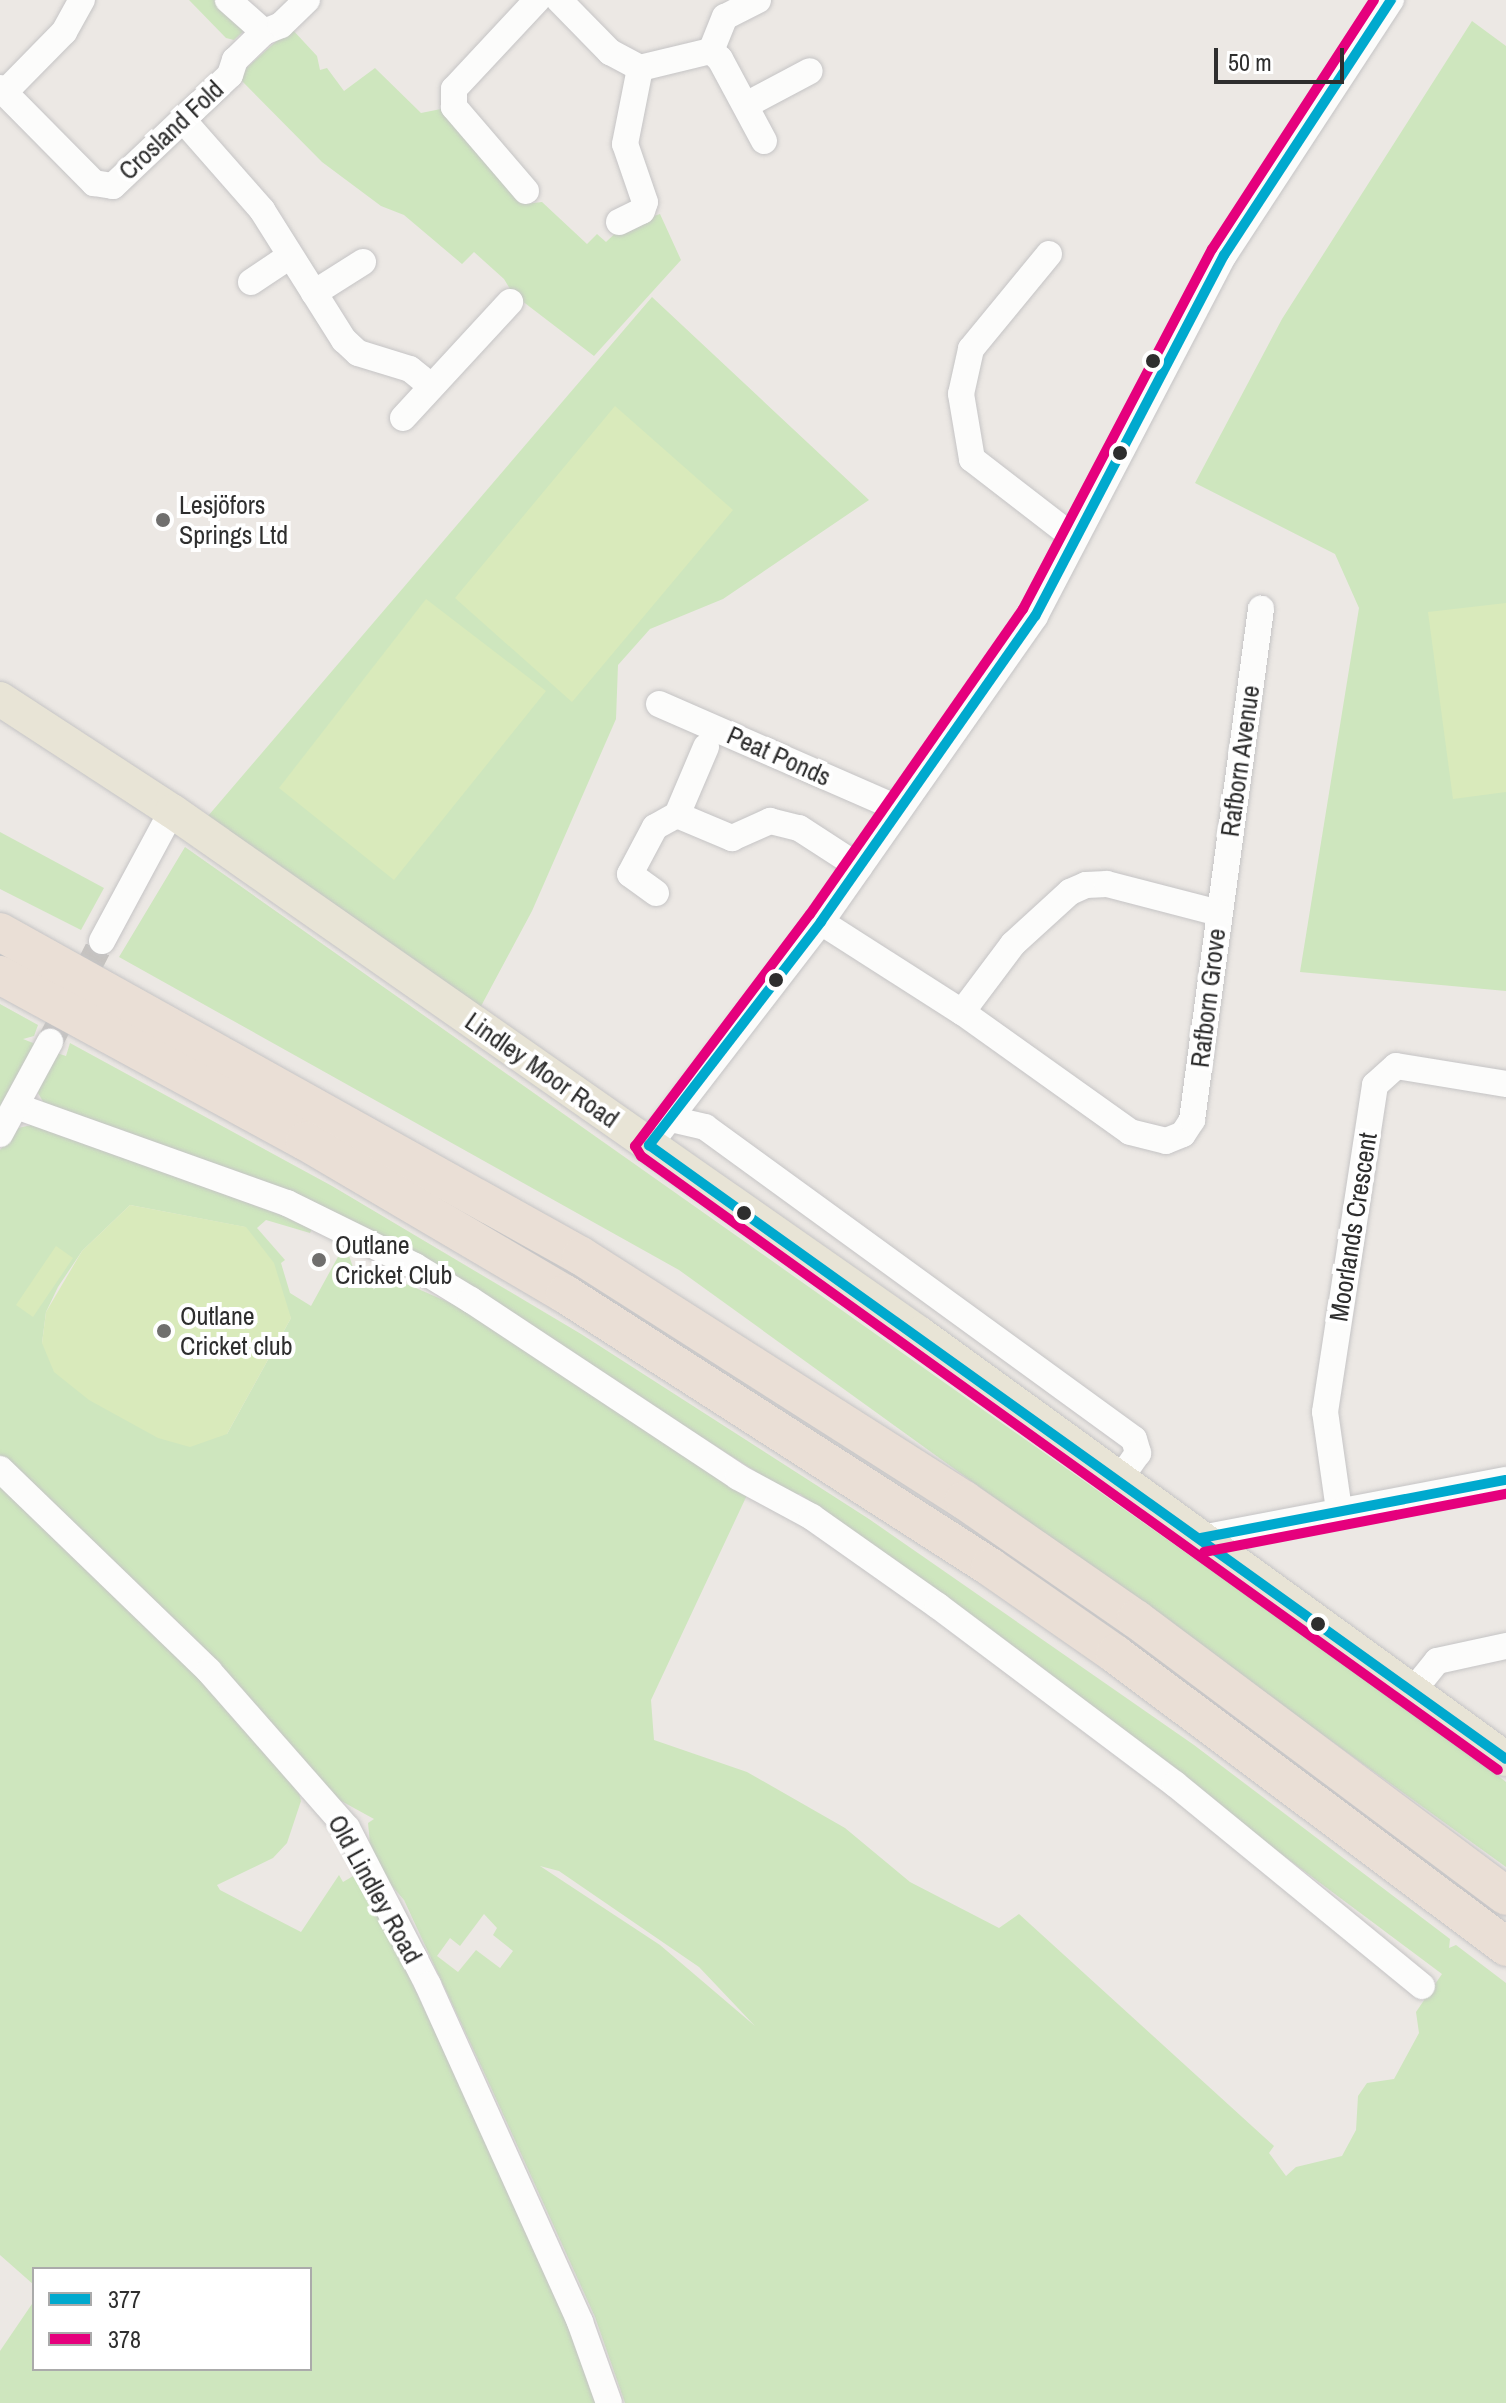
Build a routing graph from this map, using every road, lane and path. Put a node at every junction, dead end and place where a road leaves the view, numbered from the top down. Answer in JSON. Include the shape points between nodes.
{"nodes":[{"id":1,"x":82,"y":0,"type":"edge"},
{"id":2,"x":228,"y":0,"type":"edge"},
{"id":3,"x":307,"y":0,"type":"edge"},
{"id":4,"x":537,"y":0,"type":"edge"},
{"id":5,"x":559,"y":0,"type":"edge"},
{"id":6,"x":758,"y":0,"type":"edge"},
{"id":7,"x":1391,"y":0,"type":"edge"},
{"id":8,"x":264,"y":32,"type":"junction"},
{"id":9,"x":711,"y":51,"type":"junction"},
{"id":10,"x":640,"y":68,"type":"junction"},
{"id":11,"x":810,"y":71,"type":"dead end"},
{"id":12,"x":2,"y":90,"type":"edge"},
{"id":13,"x":746,"y":105,"type":"junction"},
{"id":14,"x":183,"y":120,"type":"junction"},
{"id":15,"x":764,"y":141,"type":"dead end"},
{"id":16,"x":526,"y":191,"type":"dead end"},
{"id":17,"x":619,"y":222,"type":"dead end"},
{"id":18,"x":1049,"y":254,"type":"dead end"},
{"id":19,"x":290,"y":256,"type":"junction"},
{"id":20,"x":363,"y":262,"type":"dead end"},
{"id":21,"x":251,"y":282,"type":"dead end"},
{"id":22,"x":314,"y":293,"type":"junction"},
{"id":23,"x":510,"y":302,"type":"dead end"},
{"id":24,"x":430,"y":385,"type":"junction"},
{"id":25,"x":403,"y":418,"type":"dead end"},
{"id":26,"x":1073,"y":537,"type":"junction"},
{"id":27,"x":1261,"y":609,"type":"dead end"},
{"id":28,"x":0,"y":699,"type":"edge"},
{"id":29,"x":659,"y":704,"type":"dead end"},
{"id":30,"x":706,"y":747,"type":"dead end"},
{"id":31,"x":899,"y":809,"type":"junction"},
{"id":32,"x":172,"y":811,"type":"junction"},
{"id":33,"x":677,"y":815,"type":"junction"},
{"id":34,"x":859,"y":867,"type":"junction"},
{"id":35,"x":656,"y":893,"type":"dead end"},
{"id":36,"x":1219,"y":913,"type":"junction"},
{"id":37,"x":821,"y":922,"type":"junction"},
{"id":38,"x":0,"y":932,"type":"edge"},
{"id":39,"x":102,"y":941,"type":"tunnel mouth"},
{"id":40,"x":0,"y":975,"type":"edge"},
{"id":41,"x":962,"y":1012,"type":"junction"},
{"id":42,"x":50,"y":1042,"type":"tunnel mouth"},
{"id":43,"x":1506,"y":1084,"type":"edge"},
{"id":44,"x":16,"y":1106,"type":"junction"},
{"id":45,"x":660,"y":1132,"type":"junction"},
{"id":46,"x":0,"y":1134,"type":"edge"},
{"id":47,"x":0,"y":1469,"type":"edge"},
{"id":48,"x":1120,"y":1479,"type":"junction"},
{"id":49,"x":1506,"y":1480,"type":"edge"},
{"id":50,"x":1339,"y":1510,"type":"junction"},
{"id":51,"x":1201,"y":1538,"type":"junction"},
{"id":52,"x":1506,"y":1646,"type":"edge"},
{"id":53,"x":1412,"y":1692,"type":"junction"},
{"id":54,"x":1506,"y":1759,"type":"edge"},
{"id":55,"x":1506,"y":1896,"type":"edge"},
{"id":56,"x":1506,"y":1947,"type":"edge"},
{"id":57,"x":1422,"y":1986,"type":"dead end"},
{"id":58,"x":609,"y":2403,"type":"edge"}],
"edges":[{"from":1,"to":12,"type":"street","via":[[64,32]]},
{"from":2,"to":8,"type":"street"},
{"from":3,"to":8,"type":"street","name":"Crosland Fold","via":[[281,25]]},
{"from":4,"to":16,"type":"street","via":[[454,89],[454,107]]},
{"from":5,"to":10,"type":"street","via":[[610,52]]},
{"from":6,"to":9,"type":"street","via":[[725,17]]},
{"from":7,"to":26,"type":"street","via":[[1224,255]]},
{"from":8,"to":14,"type":"street","name":"Crosland Fold","via":[[235,60],[230,75]]},
{"from":9,"to":10,"type":"street"},
{"from":9,"to":13,"type":"street"},
{"from":10,"to":17,"type":"street","via":[[625,144],[645,202],[642,211]]},
{"from":11,"to":13,"type":"street"},
{"from":12,"to":14,"type":"street","name":"Crosland Fold","via":[[94,183],[113,186]]},
{"from":13,"to":15,"type":"street"},
{"from":14,"to":19,"type":"street","via":[[262,210]]},
{"from":18,"to":26,"type":"street","via":[[971,349],[961,394],[972,459]]},
{"from":19,"to":21,"type":"street"},
{"from":19,"to":22,"type":"street"},
{"from":20,"to":22,"type":"street"},
{"from":22,"to":24,"type":"street","via":[[358,353],[410,369]]},
{"from":23,"to":24,"type":"street"},
{"from":24,"to":25,"type":"street"},
{"from":26,"to":31,"type":"street","via":[[1035,616]]},
{"from":27,"to":36,"type":"street","name":"Rafborn Avenue"},
{"from":28,"to":32,"type":"main road","name":"Lindley Moor Road"},
{"from":29,"to":31,"type":"street","name":"Peat Ponds"},
{"from":30,"to":33,"type":"street"},
{"from":31,"to":34,"type":"street"},
{"from":32,"to":39,"type":"street"},
{"from":32,"to":45,"type":"main road","name":"Lindley Moor Road"},
{"from":33,"to":34,"type":"street","via":[[732,838],[770,821],[799,828]]},
{"from":33,"to":35,"type":"street","via":[[655,827],[630,874]]},
{"from":34,"to":37,"type":"street"},
{"from":36,"to":41,"type":"street","name":"Rafborn Grove","via":[[1107,884],[1086,885],[1070,892],[1013,944]]},
{"from":36,"to":41,"type":"street","name":"Rafborn Grove","via":[[1192,1120],[1183,1134],[1166,1141],[1130,1132]]},
{"from":37,"to":41,"type":"street","name":"Rafborn Grove"},
{"from":37,"to":45,"type":"street"},
{"from":38,"to":55,"type":"highway","via":[[581,1256],[964,1500],[1136,1619]]},
{"from":40,"to":56,"type":"highway","via":[[305,1141],[565,1294],[990,1567],[1115,1654]]},
{"from":42,"to":44,"type":"street"},
{"from":43,"to":50,"type":"street","name":"Moorlands Crescent","via":[[1396,1066],[1375,1085],[1325,1412]]},
{"from":44,"to":46,"type":"street"},
{"from":44,"to":57,"type":"street","via":[[287,1203],[471,1300],[738,1477],[812,1517],[938,1606],[1175,1784]]},
{"from":45,"to":48,"type":"main road","name":"Lindley Moor Road"},
{"from":45,"to":48,"type":"street","via":[[705,1127],[1134,1439],[1138,1453]]},
{"from":47,"to":58,"type":"street","name":"Old Lindley Road","via":[[209,1671],[347,1828],[428,1985],[580,2322]]},
{"from":48,"to":51,"type":"main road","name":"Lindley Moor Road"},
{"from":49,"to":50,"type":"street"},
{"from":50,"to":51,"type":"street"},
{"from":51,"to":53,"type":"main road","name":"Lindley Moor Road"},
{"from":52,"to":53,"type":"street","via":[[1437,1661]]},
{"from":53,"to":54,"type":"main road","name":"Lindley Moor Road"}]}
